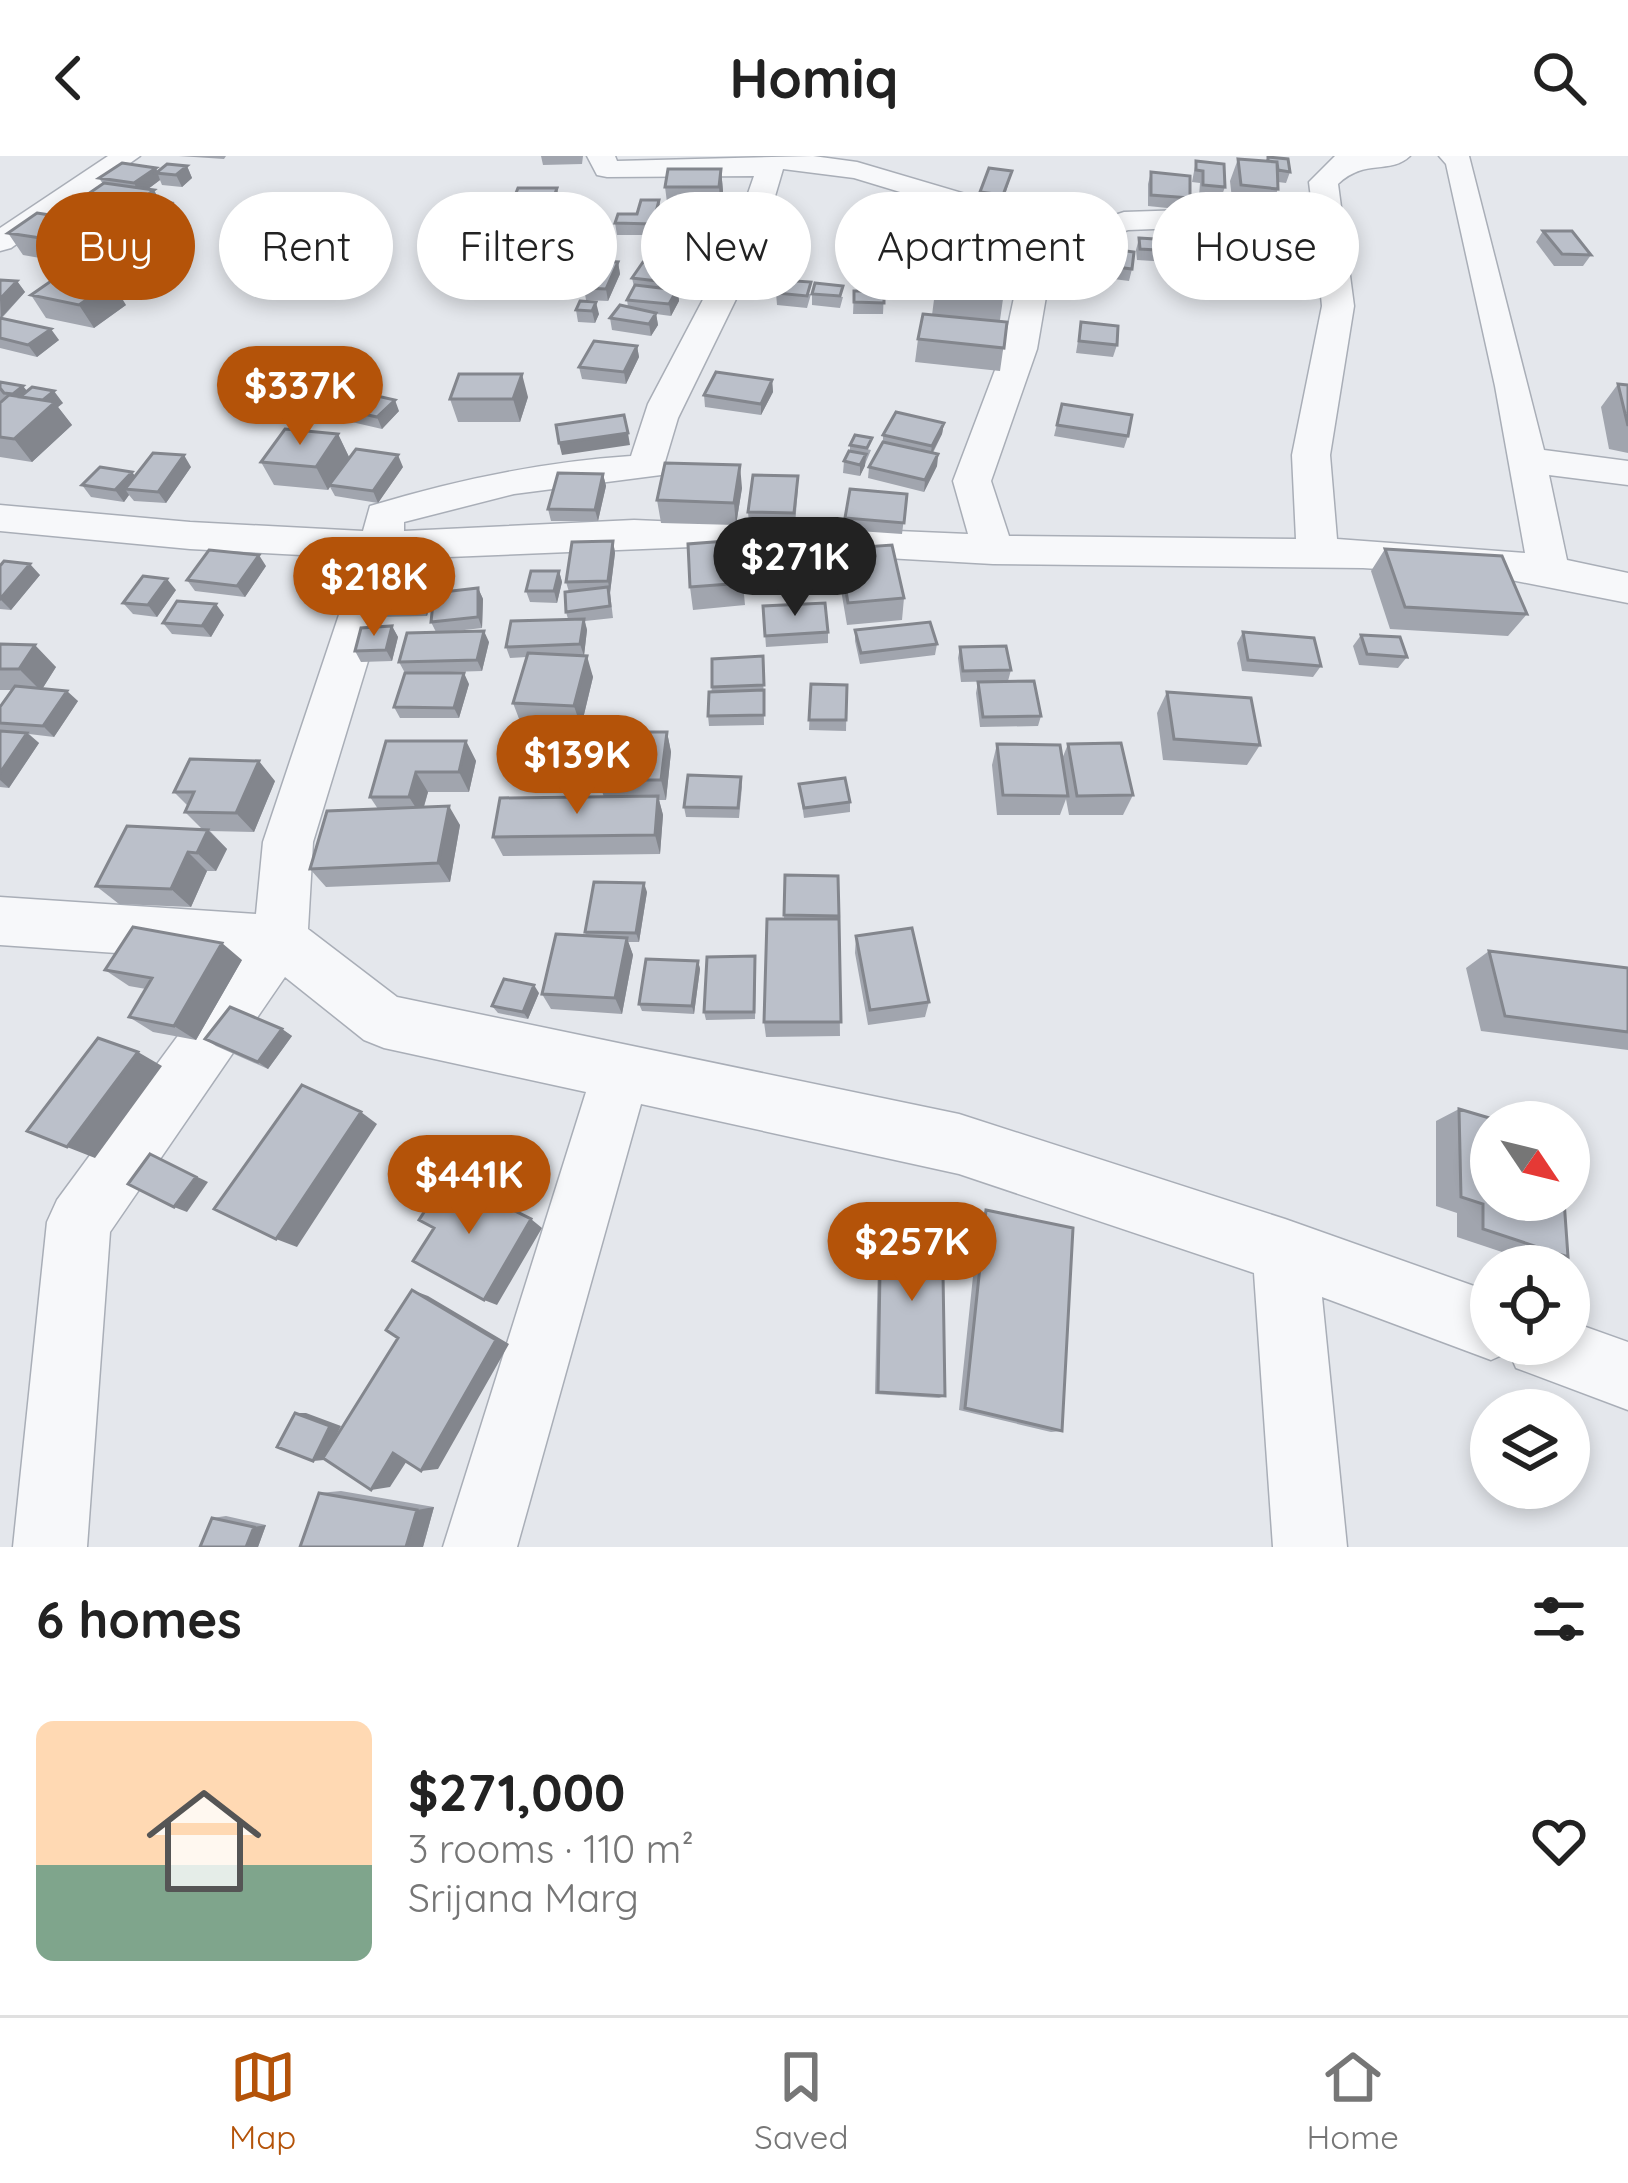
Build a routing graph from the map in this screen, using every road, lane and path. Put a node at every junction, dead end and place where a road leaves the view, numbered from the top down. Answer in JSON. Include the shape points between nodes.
{"nodes":[{"id":1,"x":127,"y":156,"type":"edge"},
{"id":2,"x":601,"y":156,"type":"edge"},
{"id":3,"x":1396,"y":156,"type":"edge"},
{"id":4,"x":1453,"y":156,"type":"edge"},
{"id":5,"x":771,"y":161,"type":"edge"},
{"id":6,"x":916,"y":192,"type":"edge"},
{"id":7,"x":1325,"y":192,"type":"edge"},
{"id":8,"x":0,"y":242,"type":"edge"},
{"id":9,"x":1028,"y":300,"type":"edge"},
{"id":10,"x":1337,"y":300,"type":"edge"},
{"id":11,"x":1527,"y":460,"type":"junction"},
{"id":12,"x":1628,"y":473,"type":"edge"},
{"id":13,"x":0,"y":518,"type":"edge"},
{"id":14,"x":383,"y":545,"type":"junction"},
{"id":15,"x":1317,"y":549,"type":"junction"},
{"id":16,"x":993,"y":550,"type":"junction"},
{"id":17,"x":1548,"y":568,"type":"junction"},
{"id":18,"x":1627,"y":588,"type":"edge"},
{"id":19,"x":0,"y":921,"type":"edge"},
{"id":20,"x":280,"y":940,"type":"junction"},
{"id":21,"x":621,"y":1073,"type":"junction"},
{"id":22,"x":1286,"y":1251,"type":"junction"},
{"id":23,"x":1470,"y":1318,"type":"edge"},
{"id":24,"x":1590,"y":1362,"type":"edge"},
{"id":25,"x":1628,"y":1376,"type":"edge"},
{"id":26,"x":50,"y":1547,"type":"edge"},
{"id":27,"x":480,"y":1547,"type":"edge"},
{"id":28,"x":1310,"y":1547,"type":"edge"}],
"edges":[{"from":1,"to":8,"type":"street"},
{"from":2,"to":5,"type":"street","via":[[607,169]]},
{"from":3,"to":7,"type":"street","via":[[1346,161],[1323,182]]},
{"from":4,"to":11,"type":"street","via":[[1471,204]]},
{"from":5,"to":6,"type":"street","via":[[857,170]]},
{"from":5,"to":14,"type":"street","via":[[711,325],[652,425],[648,467],[477,486],[384,515]]},
{"from":9,"to":16,"type":"street","via":[[1020,349],[973,481]]},
{"from":10,"to":15,"type":"street","via":[[1311,455]]},
{"from":11,"to":12,"type":"street"},
{"from":11,"to":17,"type":"street"},
{"from":13,"to":14,"type":"street"},
{"from":14,"to":16,"type":"street","via":[[632,533]]},
{"from":14,"to":20,"type":"street","via":[[288,842]]},
{"from":15,"to":16,"type":"street"},
{"from":15,"to":17,"type":"street"},
{"from":17,"to":18,"type":"street"},
{"from":19,"to":20,"type":"street"},
{"from":20,"to":21,"type":"street","via":[[385,1021]]},
{"from":20,"to":26,"type":"street","via":[[79,1222]]},
{"from":21,"to":22,"type":"street","via":[[959,1144]]},
{"from":21,"to":27,"type":"street"},
{"from":22,"to":23,"type":"street"},
{"from":22,"to":28,"type":"street"},
{"from":24,"to":25,"type":"street"}]}
